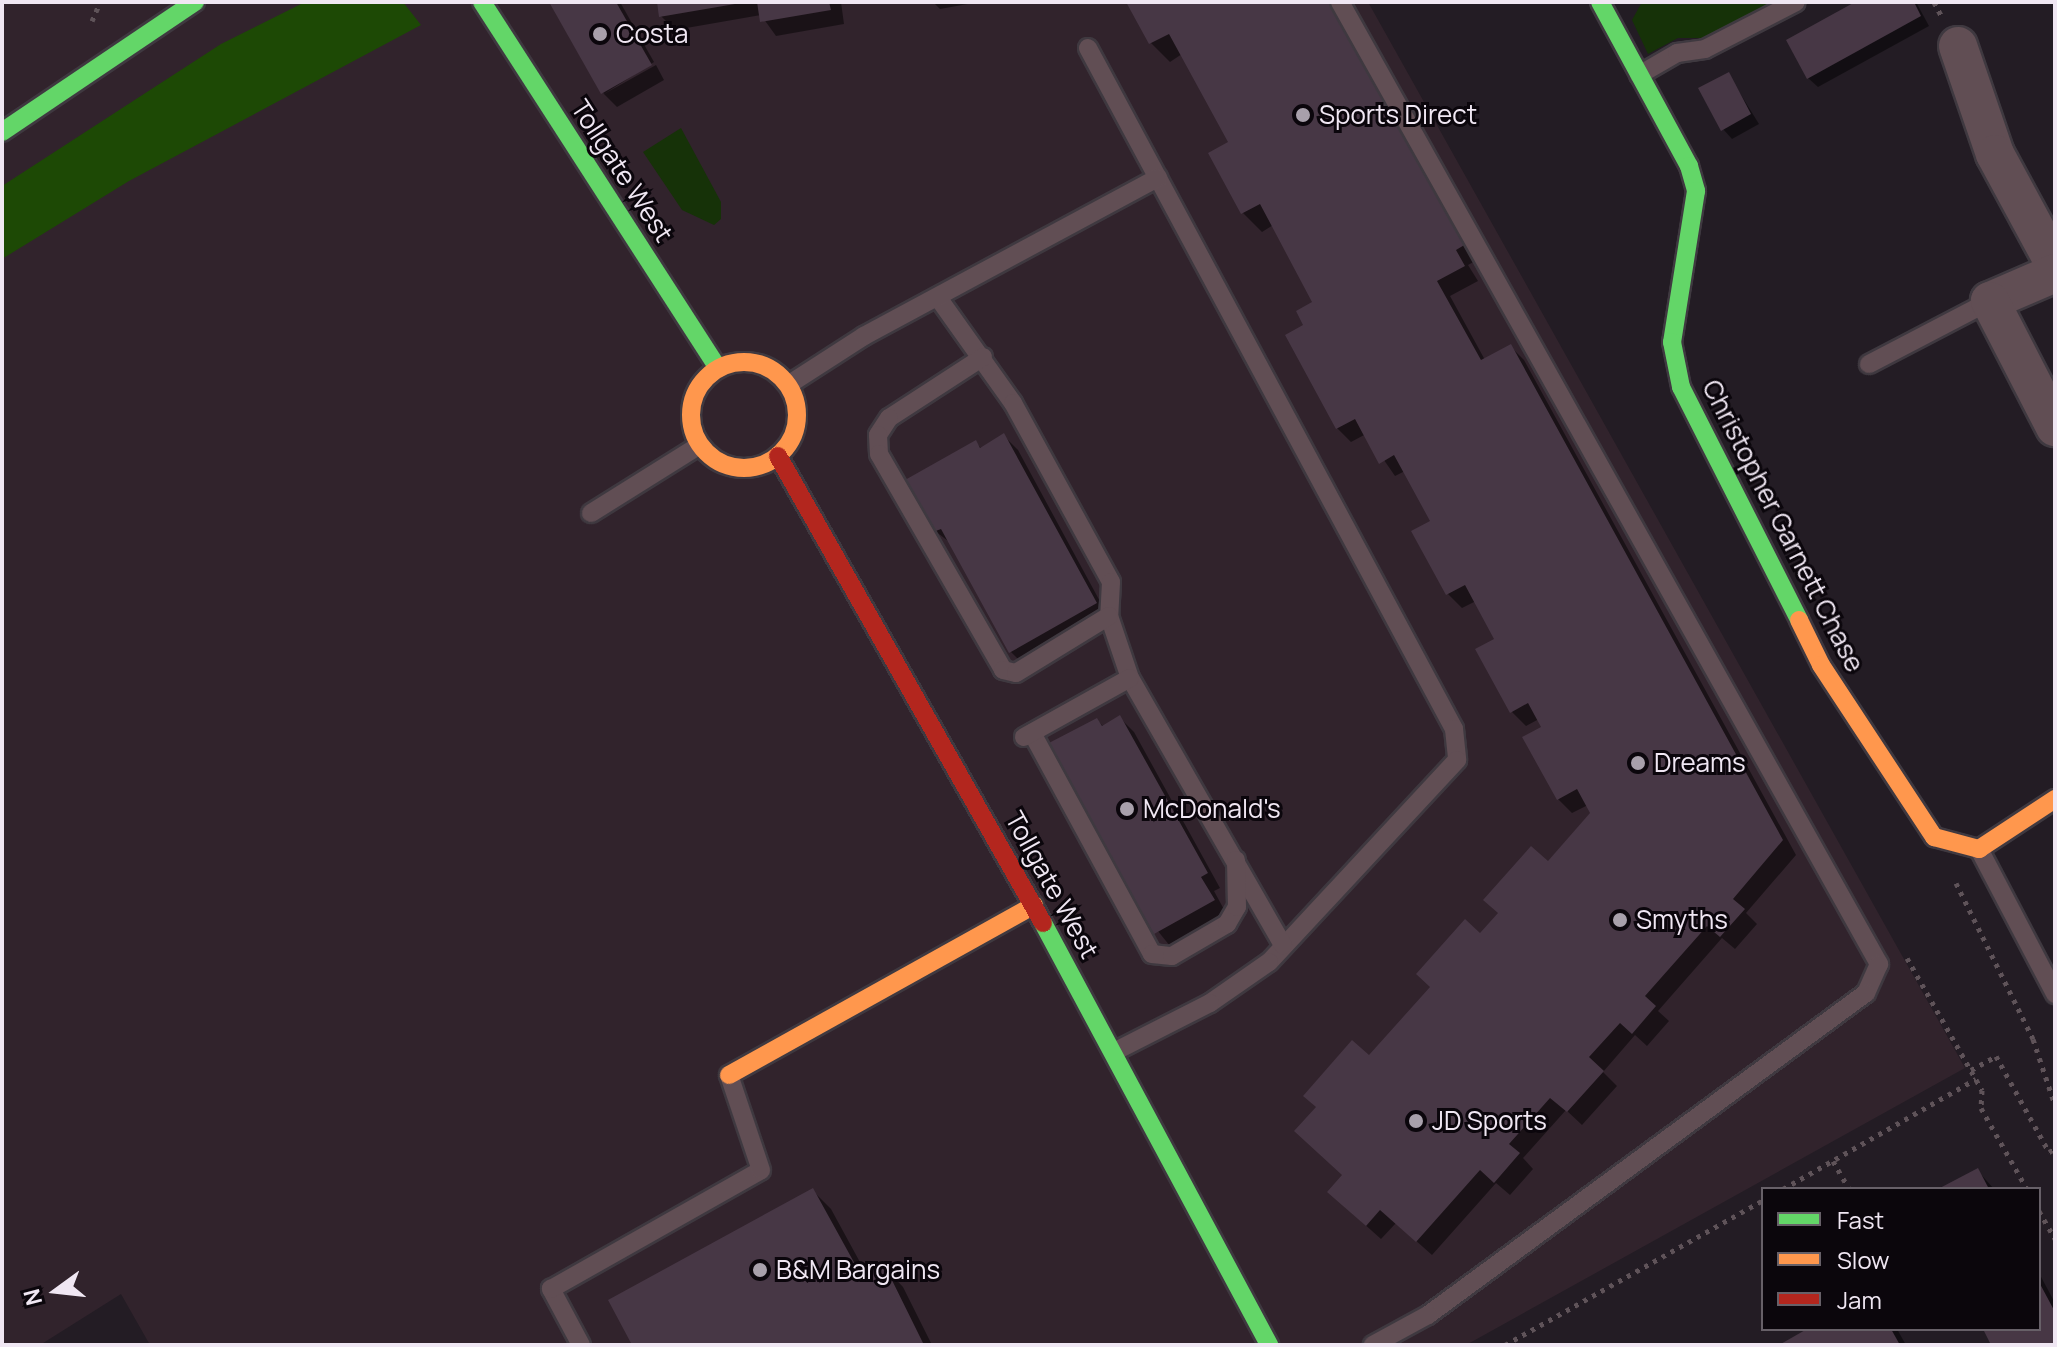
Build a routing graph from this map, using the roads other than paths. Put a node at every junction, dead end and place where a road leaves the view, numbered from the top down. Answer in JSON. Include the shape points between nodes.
{"nodes":[{"id":1,"x":195,"y":2,"type":"edge"},
{"id":2,"x":482,"y":2,"type":"edge"},
{"id":3,"x":1340,"y":2,"type":"edge"},
{"id":4,"x":1601,"y":2,"type":"edge"},
{"id":5,"x":1796,"y":2,"type":"edge"},
{"id":6,"x":1958,"y":46,"type":"dead end"},
{"id":7,"x":1088,"y":48,"type":"dead end"},
{"id":8,"x":1639,"y":75,"type":"junction"},
{"id":9,"x":3,"y":131,"type":"edge"},
{"id":10,"x":1158,"y":178,"type":"junction"},
{"id":11,"x":2055,"y":265,"type":"edge"},
{"id":12,"x":2055,"y":273,"type":"edge"},
{"id":13,"x":939,"y":299,"type":"junction"},
{"id":14,"x":1990,"y":301,"type":"junction"},
{"id":15,"x":983,"y":357,"type":"junction"},
{"id":16,"x":1869,"y":364,"type":"dead end"},
{"id":17,"x":718,"y":368,"type":"junction"},
{"id":18,"x":788,"y":385,"type":"junction"},
{"id":19,"x":2055,"y":427,"type":"edge"},
{"id":20,"x":700,"y":445,"type":"junction"},
{"id":21,"x":778,"y":456,"type":"junction"},
{"id":22,"x":591,"y":513,"type":"dead end"},
{"id":23,"x":1109,"y":616,"type":"junction"},
{"id":24,"x":1130,"y":678,"type":"junction"},
{"id":25,"x":2055,"y":799,"type":"edge"},
{"id":26,"x":1979,"y":849,"type":"junction"},
{"id":27,"x":1236,"y":860,"type":"junction"},
{"id":28,"x":1034,"y":905,"type":"junction"},
{"id":29,"x":1283,"y":945,"type":"junction"},
{"id":30,"x":2055,"y":994,"type":"edge"},
{"id":31,"x":1114,"y":1052,"type":"junction"},
{"id":32,"x":729,"y":1075,"type":"joint"},
{"id":33,"x":581,"y":1345,"type":"edge"},
{"id":34,"x":1269,"y":1345,"type":"edge"},
{"id":35,"x":1373,"y":1345,"type":"edge"}],
"edges":[{"from":1,"to":9,"type":"street"},
{"from":2,"to":17,"type":"street","name":"Tollgate West"},
{"from":3,"to":35,"type":"lane","via":[[1879,964],[1866,993],[1428,1315]]},
{"from":4,"to":8,"type":"street","name":"Christopher Garnett Chase"},
{"from":5,"to":8,"type":"lane","via":[[1705,49],[1677,53]]},
{"from":6,"to":11,"type":"street","via":[[1995,154]]},
{"from":7,"to":10,"type":"lane"},
{"from":8,"to":26,"type":"street","name":"Christopher Garnett Chase","via":[[1689,166],[1696,191],[1672,342],[1681,387],[1821,665],[1934,837]]},
{"from":10,"to":13,"type":"lane"},
{"from":10,"to":29,"type":"lane","via":[[1454,729],[1457,760]]},
{"from":12,"to":14,"type":"street"},
{"from":13,"to":15,"type":"lane"},
{"from":13,"to":18,"type":"lane","via":[[864,336]]},
{"from":14,"to":16,"type":"lane"},
{"from":14,"to":19,"type":"street"},
{"from":15,"to":23,"type":"lane","via":[[1111,582]]},
{"from":15,"to":23,"type":"lane","via":[[889,418],[878,435],[879,454],[994,663],[1016,673]]},
{"from":17,"to":18,"type":"street","via":[[756,363]]},
{"from":17,"to":20,"type":"street","via":[[702,382],[693,403],[692,425]]},
{"from":18,"to":21,"type":"street","via":[[797,423]]},
{"from":20,"to":21,"type":"street","via":[[728,466],[746,468]]},
{"from":20,"to":22,"type":"lane"},
{"from":21,"to":28,"type":"street","name":"Tollgate West"},
{"from":23,"to":24,"type":"lane"},
{"from":24,"to":27,"type":"lane"},
{"from":24,"to":27,"type":"lane","via":[[1028,735],[1152,954],[1172,956],[1227,924],[1237,907]]},
{"from":25,"to":26,"type":"street"},
{"from":26,"to":30,"type":"lane"},
{"from":27,"to":29,"type":"lane"},
{"from":28,"to":31,"type":"street","name":"Tollgate West"},
{"from":28,"to":32,"type":"street"},
{"from":29,"to":31,"type":"lane","via":[[1239,985]]},
{"from":31,"to":34,"type":"street","name":"Tollgate West"},
{"from":32,"to":33,"type":"lane","via":[[761,1170],[551,1289]]}]}
